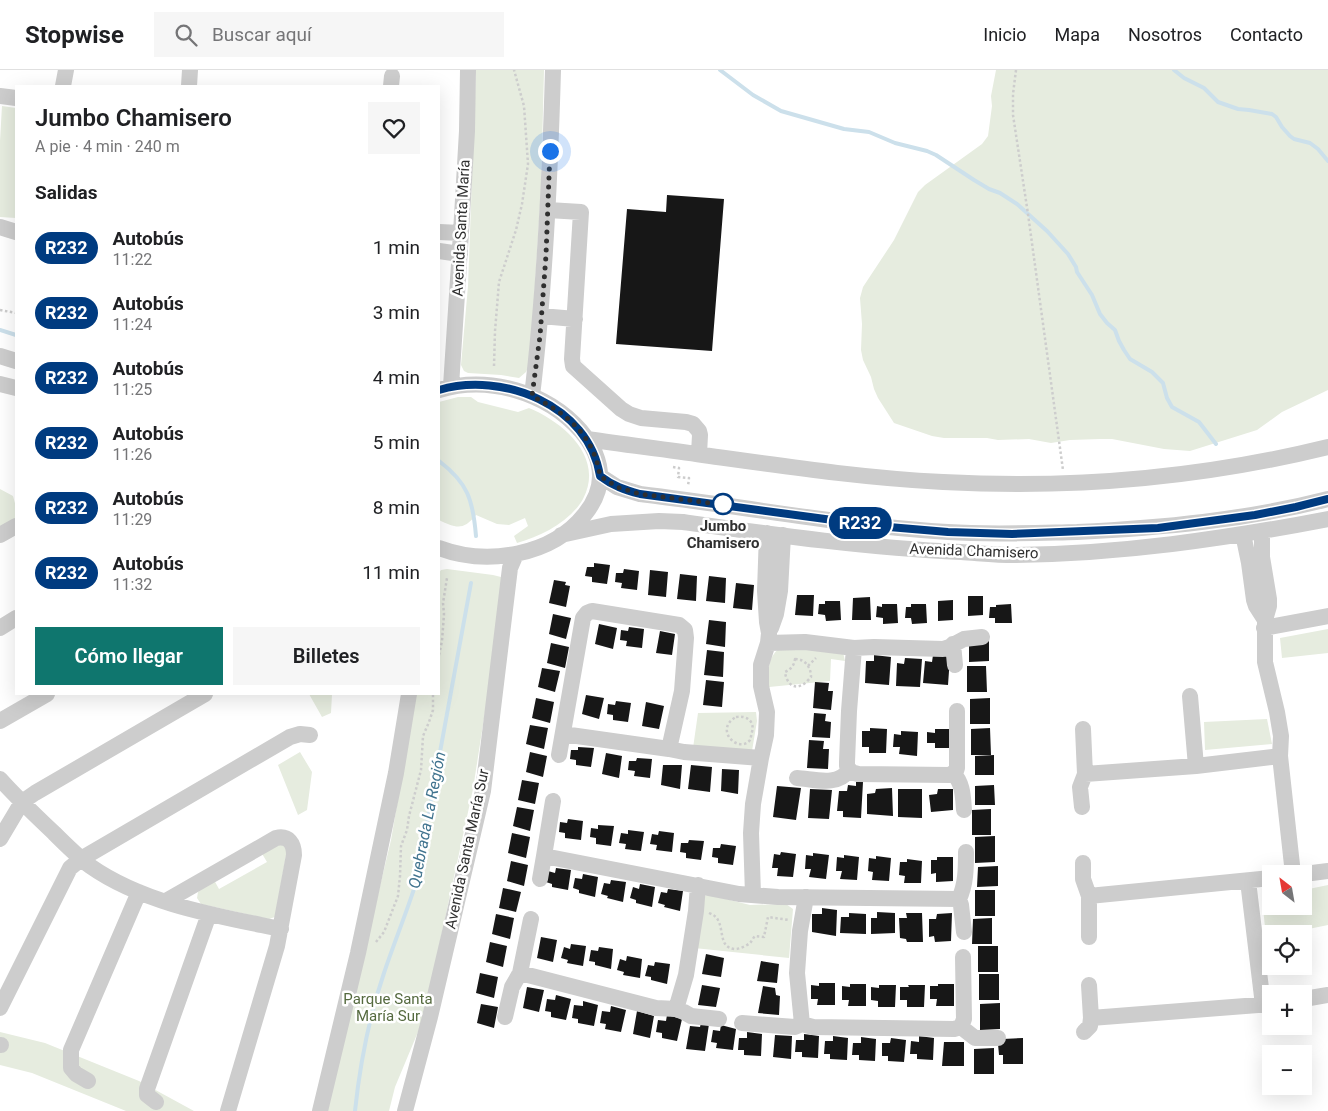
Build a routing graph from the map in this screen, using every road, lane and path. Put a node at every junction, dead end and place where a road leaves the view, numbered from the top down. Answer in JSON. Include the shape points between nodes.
{"nodes":[{"id":1,"x":66,"y":70,"type":"edge"},
{"id":2,"x":190,"y":70,"type":"edge"},
{"id":3,"x":468,"y":70,"type":"edge"},
{"id":4,"x":514,"y":70,"type":"edge"},
{"id":5,"x":553,"y":70,"type":"edge"},
{"id":6,"x":1016,"y":70,"type":"edge"},
{"id":7,"x":63,"y":85,"type":"edge"},
{"id":8,"x":189,"y":85,"type":"edge"},
{"id":9,"x":0,"y":96,"type":"edge"},
{"id":10,"x":15,"y":98,"type":"edge"},
{"id":11,"x":548,"y":210,"type":"junction"},
{"id":12,"x":0,"y":227,"type":"edge"},
{"id":13,"x":15,"y":232,"type":"edge"},
{"id":14,"x":440,"y":232,"type":"edge"},
{"id":15,"x":461,"y":233,"type":"junction"},
{"id":16,"x":440,"y":251,"type":"edge"},
{"id":17,"x":460,"y":254,"type":"junction"},
{"id":18,"x":0,"y":310,"type":"edge"},
{"id":19,"x":15,"y":313,"type":"edge"},
{"id":20,"x":541,"y":316,"type":"junction"},
{"id":21,"x":575,"y":319,"type":"junction"},
{"id":22,"x":0,"y":356,"type":"edge"},
{"id":23,"x":15,"y":361,"type":"edge"},
{"id":24,"x":494,"y":366,"type":"dead end"},
{"id":25,"x":0,"y":384,"type":"edge"},
{"id":26,"x":15,"y":388,"type":"edge"},
{"id":27,"x":445,"y":388,"type":"edge"},
{"id":28,"x":532,"y":396,"type":"junction"},
{"id":29,"x":587,"y":439,"type":"junction"},
{"id":30,"x":1328,"y":447,"type":"edge"},
{"id":31,"x":699,"y":454,"type":"junction"},
{"id":32,"x":1062,"y":461,"type":"dead end"},
{"id":33,"x":671,"y":466,"type":"dead end"},
{"id":34,"x":600,"y":476,"type":"junction"},
{"id":35,"x":687,"y":499,"type":"junction"},
{"id":36,"x":1328,"y":499,"type":"edge"},
{"id":37,"x":1328,"y":519,"type":"edge"},
{"id":38,"x":15,"y":527,"type":"edge"},
{"id":39,"x":1262,"y":531,"type":"junction"},
{"id":40,"x":775,"y":534,"type":"junction"},
{"id":41,"x":1243,"y":534,"type":"junction"},
{"id":42,"x":0,"y":535,"type":"edge"},
{"id":43,"x":561,"y":535,"type":"junction"},
{"id":44,"x":440,"y":548,"type":"edge"},
{"id":45,"x":516,"y":554,"type":"junction"},
{"id":46,"x":447,"y":578,"type":"dead end"},
{"id":47,"x":1328,"y":616,"type":"edge"},
{"id":48,"x":15,"y":619,"type":"edge"},
{"id":49,"x":1264,"y":624,"type":"junction"},
{"id":50,"x":0,"y":628,"type":"edge"},
{"id":51,"x":982,"y":637,"type":"dead end"},
{"id":52,"x":768,"y":638,"type":"junction"},
{"id":53,"x":953,"y":644,"type":"junction"},
{"id":54,"x":854,"y":648,"type":"junction"},
{"id":55,"x":440,"y":650,"type":"edge"},
{"id":56,"x":955,"y":665,"type":"dead end"},
{"id":57,"x":785,"y":672,"type":"joint"},
{"id":58,"x":45,"y":695,"type":"edge"},
{"id":59,"x":204,"y":695,"type":"edge"},
{"id":60,"x":409,"y":695,"type":"edge"},
{"id":61,"x":433,"y":695,"type":"edge"},
{"id":62,"x":1190,"y":696,"type":"dead end"},
{"id":63,"x":957,"y":711,"type":"dead end"},
{"id":64,"x":0,"y":721,"type":"edge"},
{"id":65,"x":1082,"y":729,"type":"dead end"},
{"id":66,"x":563,"y":734,"type":"junction"},
{"id":67,"x":310,"y":735,"type":"dead end"},
{"id":68,"x":751,"y":735,"type":"joint"},
{"id":69,"x":669,"y":749,"type":"junction"},
{"id":70,"x":559,"y":755,"type":"dead end"},
{"id":71,"x":1280,"y":756,"type":"junction"},
{"id":72,"x":761,"y":758,"type":"junction"},
{"id":73,"x":1196,"y":766,"type":"junction"},
{"id":74,"x":849,"y":770,"type":"junction"},
{"id":75,"x":953,"y":773,"type":"junction"},
{"id":76,"x":1085,"y":774,"type":"junction"},
{"id":77,"x":797,"y":778,"type":"dead end"},
{"id":78,"x":0,"y":779,"type":"edge"},
{"id":79,"x":553,"y":801,"type":"dead end"},
{"id":80,"x":22,"y":802,"type":"junction"},
{"id":81,"x":1082,"y":807,"type":"dead end"},
{"id":82,"x":964,"y":810,"type":"dead end"},
{"id":83,"x":0,"y":839,"type":"edge"},
{"id":84,"x":966,"y":852,"type":"dead end"},
{"id":85,"x":544,"y":856,"type":"junction"},
{"id":86,"x":81,"y":858,"type":"junction"},
{"id":87,"x":1083,"y":863,"type":"dead end"},
{"id":88,"x":1292,"y":865,"type":"edge"},
{"id":89,"x":1328,"y":871,"type":"edge"},
{"id":90,"x":1312,"y":873,"type":"edge"},
{"id":91,"x":540,"y":879,"type":"dead end"},
{"id":92,"x":1262,"y":879,"type":"edge"},
{"id":93,"x":1248,"y":881,"type":"junction"},
{"id":94,"x":698,"y":885,"type":"junction"},
{"id":95,"x":139,"y":892,"type":"junction"},
{"id":96,"x":753,"y":895,"type":"junction"},
{"id":97,"x":1089,"y":896,"type":"junction"},
{"id":98,"x":806,"y":897,"type":"junction"},
{"id":99,"x":959,"y":899,"type":"junction"},
{"id":100,"x":166,"y":901,"type":"junction"},
{"id":101,"x":696,"y":910,"type":"junction"},
{"id":102,"x":209,"y":914,"type":"junction"},
{"id":103,"x":531,"y":919,"type":"dead end"},
{"id":104,"x":802,"y":921,"type":"junction"},
{"id":105,"x":281,"y":929,"type":"junction"},
{"id":106,"x":964,"y":932,"type":"dead end"},
{"id":107,"x":1089,"y":937,"type":"dead end"},
{"id":108,"x":358,"y":953,"type":"junction"},
{"id":109,"x":963,"y":957,"type":"dead end"},
{"id":110,"x":520,"y":973,"type":"junction"},
{"id":111,"x":1088,"y":985,"type":"dead end"},
{"id":112,"x":1264,"y":985,"type":"edge"},
{"id":113,"x":1328,"y":996,"type":"edge"},
{"id":114,"x":1312,"y":998,"type":"edge"},
{"id":115,"x":1262,"y":1005,"type":"edge"},
{"id":116,"x":0,"y":1008,"type":"edge"},
{"id":117,"x":676,"y":1009,"type":"junction"},
{"id":118,"x":505,"y":1017,"type":"dead end"},
{"id":119,"x":719,"y":1019,"type":"dead end"},
{"id":120,"x":742,"y":1023,"type":"dead end"},
{"id":121,"x":802,"y":1024,"type":"junction"},
{"id":122,"x":962,"y":1027,"type":"junction"},
{"id":123,"x":998,"y":1038,"type":"dead end"},
{"id":124,"x":88,"y":1081,"type":"dead end"},
{"id":125,"x":156,"y":1102,"type":"dead end"},
{"id":126,"x":228,"y":1111,"type":"edge"},
{"id":127,"x":320,"y":1111,"type":"edge"},
{"id":128,"x":405,"y":1111,"type":"edge"}],
"edges":[{"from":1,"to":7,"type":"street"},
{"from":2,"to":8,"type":"street"},
{"from":3,"to":15,"type":"street","name":"Avenida Santa María"},
{"from":4,"to":24,"type":"path","via":[[524,106],[528,164],[520,212],[499,282]]},
{"from":5,"to":11,"type":"street"},
{"from":6,"to":32,"type":"path","via":[[1013,115]]},
{"from":9,"to":10,"type":"street"},
{"from":11,"to":20,"type":"street"},
{"from":11,"to":21,"type":"street","via":[[582,212]]},
{"from":12,"to":13,"type":"street"},
{"from":14,"to":15,"type":"street"},
{"from":15,"to":17,"type":"street","name":"Avenida Santa María"},
{"from":16,"to":17,"type":"street"},
{"from":17,"to":27,"type":"street","name":"Avenida Santa María"},
{"from":18,"to":19,"type":"path"},
{"from":20,"to":21,"type":"street"},
{"from":20,"to":28,"type":"street"},
{"from":21,"to":31,"type":"street","via":[[573,366],[629,414],[693,424],[699,430]]},
{"from":22,"to":23,"type":"street"},
{"from":25,"to":26,"type":"street"},
{"from":27,"to":28,"type":"street","via":[[487,385]]},
{"from":28,"to":29,"type":"street","via":[[560,411]]},
{"from":29,"to":31,"type":"street"},
{"from":29,"to":34,"type":"street","via":[[597,459]]},
{"from":30,"to":31,"type":"street","via":[[1195,472],[1055,484],[891,479]]},
{"from":33,"to":35,"type":"path","via":[[678,468],[678,477],[689,478]]},
{"from":34,"to":35,"type":"street","name":"Avenida Chamisero","via":[[628,491]]},
{"from":34,"to":43,"type":"street","via":[[597,494],[589,510]]},
{"from":35,"to":36,"type":"street","name":"Avenida Chamisero","via":[[877,526],[1012,534],[1158,528],[1255,515]]},
{"from":37,"to":39,"type":"street","name":"Avenida Chamisero"},
{"from":38,"to":42,"type":"street"},
{"from":39,"to":41,"type":"street","name":"Avenida Chamisero"},
{"from":39,"to":49,"type":"street","via":[[1262,557],[1269,599]]},
{"from":40,"to":41,"type":"street","name":"Avenida Chamisero","via":[[874,547],[1013,555],[1147,548]]},
{"from":40,"to":43,"type":"street","name":"Avenida Chamisero","via":[[659,520],[611,524]]},
{"from":40,"to":52,"type":"street","via":[[765,591]]},
{"from":41,"to":49,"type":"street","via":[[1254,600]]},
{"from":43,"to":45,"type":"street","via":[[534,550]]},
{"from":44,"to":45,"type":"street","via":[[476,556]]},
{"from":45,"to":128,"type":"street","name":"Avenida Santa María Sur","via":[[510,568],[483,791]]},
{"from":46,"to":55,"type":"path"},
{"from":47,"to":49,"type":"street"},
{"from":48,"to":50,"type":"street"},
{"from":49,"to":71,"type":"street","via":[[1265,662],[1277,712]]},
{"from":51,"to":53,"type":"street"},
{"from":52,"to":54,"type":"street"},
{"from":52,"to":72,"type":"street","via":[[761,665],[767,712]]},
{"from":53,"to":54,"type":"street","via":[[943,649]]},
{"from":53,"to":56,"type":"street"},
{"from":54,"to":74,"type":"street","via":[[848,711],[846,762]]},
{"from":57,"to":57,"type":"path","via":[[790,670],[795,659],[801,659],[811,670],[811,677],[803,685],[794,686],[786,679]]},
{"from":58,"to":64,"type":"street"},
{"from":59,"to":80,"type":"street"},
{"from":60,"to":108,"type":"street"},
{"from":61,"to":108,"type":"path","via":[[433,710],[423,736],[421,770],[401,846],[398,896],[384,932]]},
{"from":62,"to":73,"type":"street"},
{"from":63,"to":75,"type":"street","via":[[958,762]]},
{"from":65,"to":76,"type":"street"},
{"from":66,"to":69,"type":"street"},
{"from":66,"to":69,"type":"street","via":[[583,618],[592,611],[680,626],[685,630],[682,691]]},
{"from":66,"to":70,"type":"street"},
{"from":67,"to":86,"type":"street","via":[[290,737]]},
{"from":68,"to":68,"type":"path","via":[[743,744],[734,742],[728,736],[727,727],[740,717],[749,720],[753,727]]},
{"from":69,"to":72,"type":"street"},
{"from":71,"to":73,"type":"street"},
{"from":71,"to":88,"type":"street"},
{"from":72,"to":96,"type":"street","via":[[751,833]]},
{"from":73,"to":76,"type":"street"},
{"from":74,"to":75,"type":"street","via":[[858,774],[947,776]]},
{"from":74,"to":77,"type":"street","via":[[833,781]]},
{"from":75,"to":82,"type":"street","via":[[961,784]]},
{"from":76,"to":81,"type":"street","via":[[1080,787]]},
{"from":78,"to":80,"type":"street"},
{"from":79,"to":85,"type":"street"},
{"from":80,"to":83,"type":"street"},
{"from":80,"to":86,"type":"street"},
{"from":84,"to":99,"type":"street","via":[[965,880]]},
{"from":85,"to":91,"type":"street"},
{"from":85,"to":94,"type":"street"},
{"from":86,"to":95,"type":"street","via":[[103,874]]},
{"from":86,"to":116,"type":"street","via":[[70,868]]},
{"from":87,"to":97,"type":"street","via":[[1083,879]]},
{"from":89,"to":90,"type":"street"},
{"from":92,"to":93,"type":"street"},
{"from":93,"to":97,"type":"street"},
{"from":93,"to":112,"type":"street"},
{"from":94,"to":96,"type":"street"},
{"from":94,"to":101,"type":"street"},
{"from":95,"to":100,"type":"street"},
{"from":95,"to":124,"type":"street","via":[[71,1050],[71,1068]]},
{"from":96,"to":98,"type":"street"},
{"from":97,"to":107,"type":"street"},
{"from":98,"to":99,"type":"street"},
{"from":98,"to":104,"type":"street"},
{"from":99,"to":106,"type":"street"},
{"from":100,"to":102,"type":"street"},
{"from":100,"to":105,"type":"street","via":[[274,839],[285,837],[293,844],[294,853]]},
{"from":101,"to":104,"type":"path","via":[[715,916],[725,944],[738,949],[750,943],[755,936],[764,937],[768,917]]},
{"from":101,"to":117,"type":"street","via":[[686,975]]},
{"from":102,"to":105,"type":"street"},
{"from":102,"to":125,"type":"street","via":[[147,1089],[147,1095]]},
{"from":103,"to":110,"type":"street"},
{"from":104,"to":121,"type":"street","via":[[797,973]]},
{"from":105,"to":126,"type":"street"},
{"from":108,"to":127,"type":"street"},
{"from":109,"to":122,"type":"street"},
{"from":110,"to":117,"type":"street","via":[[656,1008]]},
{"from":110,"to":118,"type":"street","via":[[512,987]]},
{"from":111,"to":115,"type":"street","via":[[1088,1025]]},
{"from":113,"to":114,"type":"street"},
{"from":117,"to":119,"type":"street","via":[[691,1016]]},
{"from":120,"to":121,"type":"street","via":[[795,1027]]},
{"from":121,"to":122,"type":"street","via":[[813,1027]]},
{"from":122,"to":123,"type":"street","via":[[975,1038]]}]}
